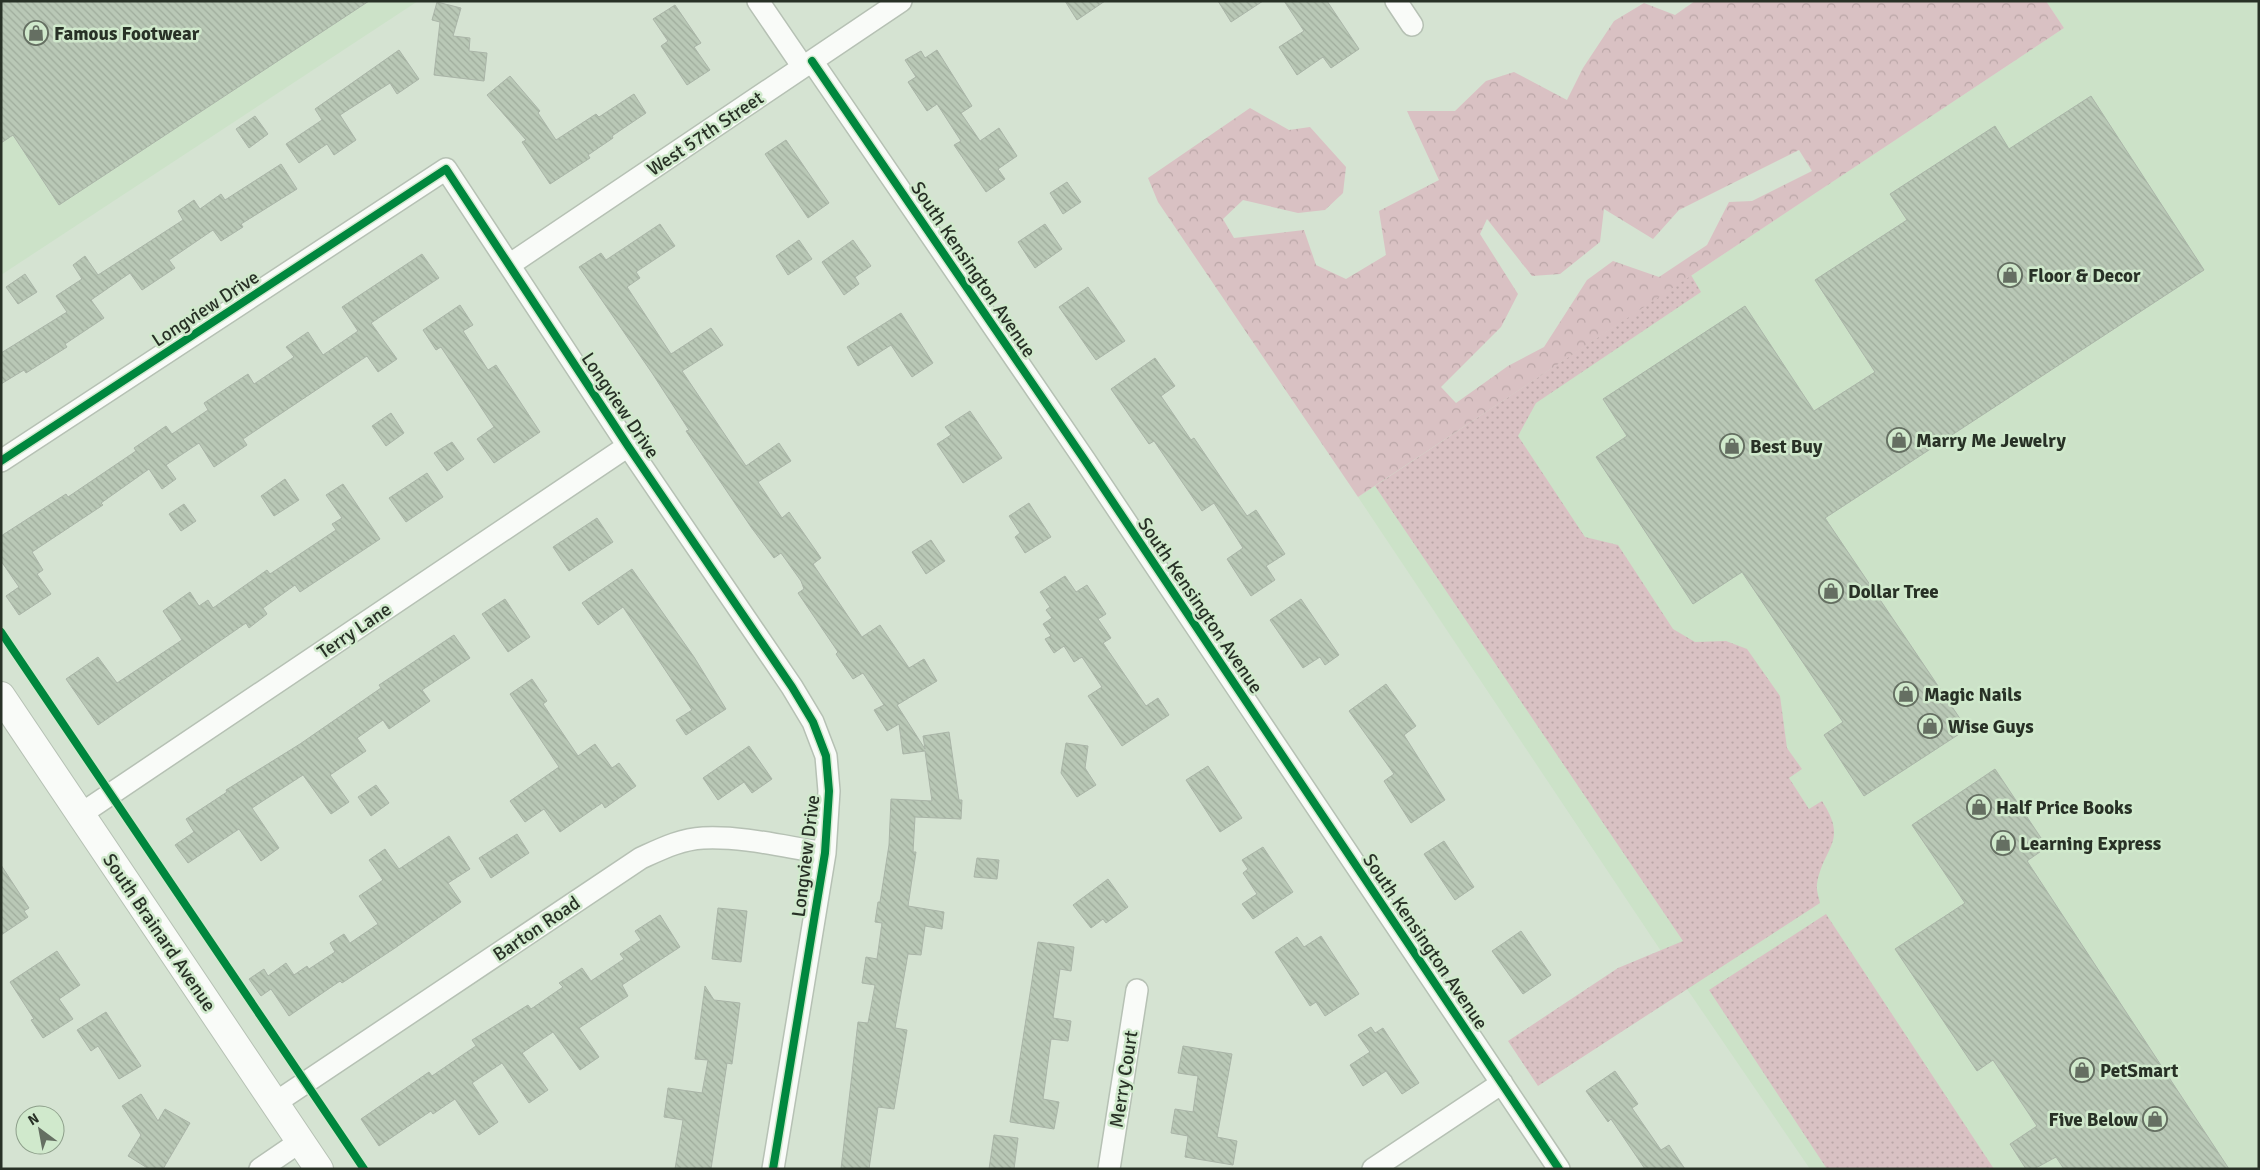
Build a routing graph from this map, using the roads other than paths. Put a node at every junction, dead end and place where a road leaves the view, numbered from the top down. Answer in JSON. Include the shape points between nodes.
{"nodes":[{"id":1,"x":758,"y":1,"type":"edge"},
{"id":2,"x":901,"y":1,"type":"edge"},
{"id":3,"x":1396,"y":1,"type":"edge"},
{"id":4,"x":1412,"y":25,"type":"dead end"},
{"id":5,"x":807,"y":64,"type":"junction"},
{"id":6,"x":509,"y":265,"type":"junction"},
{"id":7,"x":628,"y":446,"type":"junction"},
{"id":8,"x":1,"y":461,"type":"edge"},
{"id":9,"x":1,"y":696,"type":"edge"},
{"id":10,"x":81,"y":814,"type":"junction"},
{"id":11,"x":825,"y":853,"type":"junction"},
{"id":12,"x":1137,"y":990,"type":"dead end"},
{"id":13,"x":1502,"y":1083,"type":"junction"},
{"id":14,"x":275,"y":1103,"type":"junction"},
{"id":15,"x":301,"y":1142,"type":"junction"},
{"id":16,"x":260,"y":1169,"type":"edge"},
{"id":17,"x":319,"y":1169,"type":"edge"},
{"id":18,"x":773,"y":1169,"type":"edge"},
{"id":19,"x":1109,"y":1169,"type":"edge"},
{"id":20,"x":1373,"y":1169,"type":"edge"},
{"id":21,"x":1559,"y":1169,"type":"edge"}],
"edges":[{"from":1,"to":5,"type":"street","name":"South Kensington Avenue"},
{"from":2,"to":5,"type":"street","name":"West 57th Street"},
{"from":3,"to":4,"type":"street"},
{"from":5,"to":6,"type":"street","name":"West 57th Street"},
{"from":5,"to":13,"type":"street","name":"South Kensington Avenue","via":[[1084,459]]},
{"from":6,"to":7,"type":"street","name":"Longview Drive"},
{"from":6,"to":8,"type":"street","name":"Longview Drive","via":[[446,170]]},
{"from":7,"to":10,"type":"street","name":"Terry Lane"},
{"from":7,"to":11,"type":"street","name":"Longview Drive","via":[[813,722],[826,756],[829,782]]},
{"from":9,"to":10,"type":"street","name":"South Brainard Avenue"},
{"from":10,"to":14,"type":"street","name":"South Brainard Avenue"},
{"from":11,"to":14,"type":"street","name":"Barton Road","via":[[731,838],[701,838],[655,851]]},
{"from":11,"to":18,"type":"street","name":"Longview Drive"},
{"from":12,"to":19,"type":"street","name":"Merry Court"},
{"from":13,"to":20,"type":"street"},
{"from":13,"to":21,"type":"street","name":"South Kensington Avenue"},
{"from":14,"to":15,"type":"street","name":"South Brainard Avenue"},
{"from":15,"to":16,"type":"street"},
{"from":15,"to":17,"type":"street","name":"South Brainard Avenue"}]}
